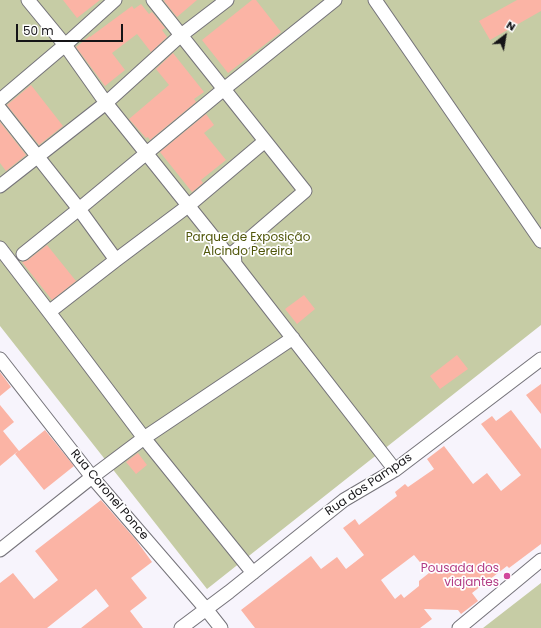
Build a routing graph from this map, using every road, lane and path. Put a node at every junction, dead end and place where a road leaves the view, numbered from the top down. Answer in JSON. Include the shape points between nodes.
{"nodes":[{"id":1,"x":28,"y":0,"type":"edge"},
{"id":2,"x":115,"y":0,"type":"edge"},
{"id":3,"x":153,"y":0,"type":"edge"},
{"id":4,"x":227,"y":0,"type":"edge"},
{"id":5,"x":335,"y":0,"type":"edge"},
{"id":6,"x":375,"y":0,"type":"edge"},
{"id":7,"x":180,"y":36,"type":"junction"},
{"id":8,"x":65,"y":45,"type":"junction"},
{"id":9,"x":224,"y":89,"type":"junction"},
{"id":10,"x":0,"y":100,"type":"edge"},
{"id":11,"x":106,"y":103,"type":"junction"},
{"id":12,"x":0,"y":109,"type":"edge"},
{"id":13,"x":265,"y":141,"type":"junction"},
{"id":14,"x":146,"y":153,"type":"junction"},
{"id":15,"x":38,"y":157,"type":"junction"},
{"id":16,"x":0,"y":186,"type":"edge"},
{"id":17,"x":188,"y":206,"type":"junction"},
{"id":18,"x":79,"y":209,"type":"junction"},
{"id":19,"x":541,"y":241,"type":"edge"},
{"id":20,"x":0,"y":248,"type":"edge"},
{"id":21,"x":23,"y":254,"type":"dead end"},
{"id":22,"x":116,"y":260,"type":"junction"},
{"id":23,"x":235,"y":264,"type":"junction"},
{"id":24,"x":49,"y":312,"type":"junction"},
{"id":25,"x":293,"y":338,"type":"junction"},
{"id":26,"x":0,"y":358,"type":"edge"},
{"id":27,"x":541,"y":359,"type":"edge"},
{"id":28,"x":144,"y":438,"type":"junction"},
{"id":29,"x":395,"y":470,"type":"junction"},
{"id":30,"x":92,"y":477,"type":"junction"},
{"id":31,"x":0,"y":550,"type":"edge"},
{"id":32,"x":541,"y":560,"type":"edge"},
{"id":33,"x":253,"y":573,"type":"junction"},
{"id":34,"x":206,"y":609,"type":"junction"},
{"id":35,"x":181,"y":628,"type":"edge"},
{"id":36,"x":221,"y":628,"type":"edge"},
{"id":37,"x":460,"y":628,"type":"edge"}],
"edges":[{"from":1,"to":8,"type":"street"},
{"from":2,"to":8,"type":"street"},
{"from":3,"to":7,"type":"street"},
{"from":4,"to":7,"type":"street"},
{"from":5,"to":9,"type":"street"},
{"from":6,"to":19,"type":"street"},
{"from":7,"to":9,"type":"street"},
{"from":7,"to":11,"type":"street"},
{"from":8,"to":10,"type":"street"},
{"from":8,"to":11,"type":"street"},
{"from":9,"to":13,"type":"street"},
{"from":9,"to":14,"type":"street"},
{"from":11,"to":14,"type":"street"},
{"from":11,"to":15,"type":"street"},
{"from":12,"to":15,"type":"street"},
{"from":13,"to":17,"type":"street"},
{"from":13,"to":23,"type":"street","via":[[305,191],[234,252]]},
{"from":14,"to":17,"type":"street"},
{"from":14,"to":18,"type":"street"},
{"from":15,"to":16,"type":"street"},
{"from":15,"to":18,"type":"street"},
{"from":17,"to":22,"type":"street"},
{"from":17,"to":23,"type":"street"},
{"from":18,"to":21,"type":"street"},
{"from":18,"to":22,"type":"street"},
{"from":20,"to":24,"type":"street"},
{"from":22,"to":24,"type":"street"},
{"from":23,"to":25,"type":"street"},
{"from":24,"to":28,"type":"street"},
{"from":25,"to":28,"type":"street"},
{"from":25,"to":29,"type":"street"},
{"from":26,"to":30,"type":"street","name":"Rua Coronel Ponce"},
{"from":27,"to":29,"type":"street","name":"Rua dos Pampas"},
{"from":28,"to":30,"type":"street"},
{"from":28,"to":33,"type":"street"},
{"from":29,"to":33,"type":"street","name":"Rua dos Pampas","via":[[344,500]]},
{"from":30,"to":31,"type":"street"},
{"from":30,"to":34,"type":"street","name":"Rua Coronel Ponce"},
{"from":32,"to":37,"type":"street"},
{"from":33,"to":34,"type":"street","name":"Rua dos Pampas"},
{"from":34,"to":35,"type":"street","name":"Rua dos Pampas"},
{"from":34,"to":36,"type":"street","name":"Rua Coronel Ponce"}]}
